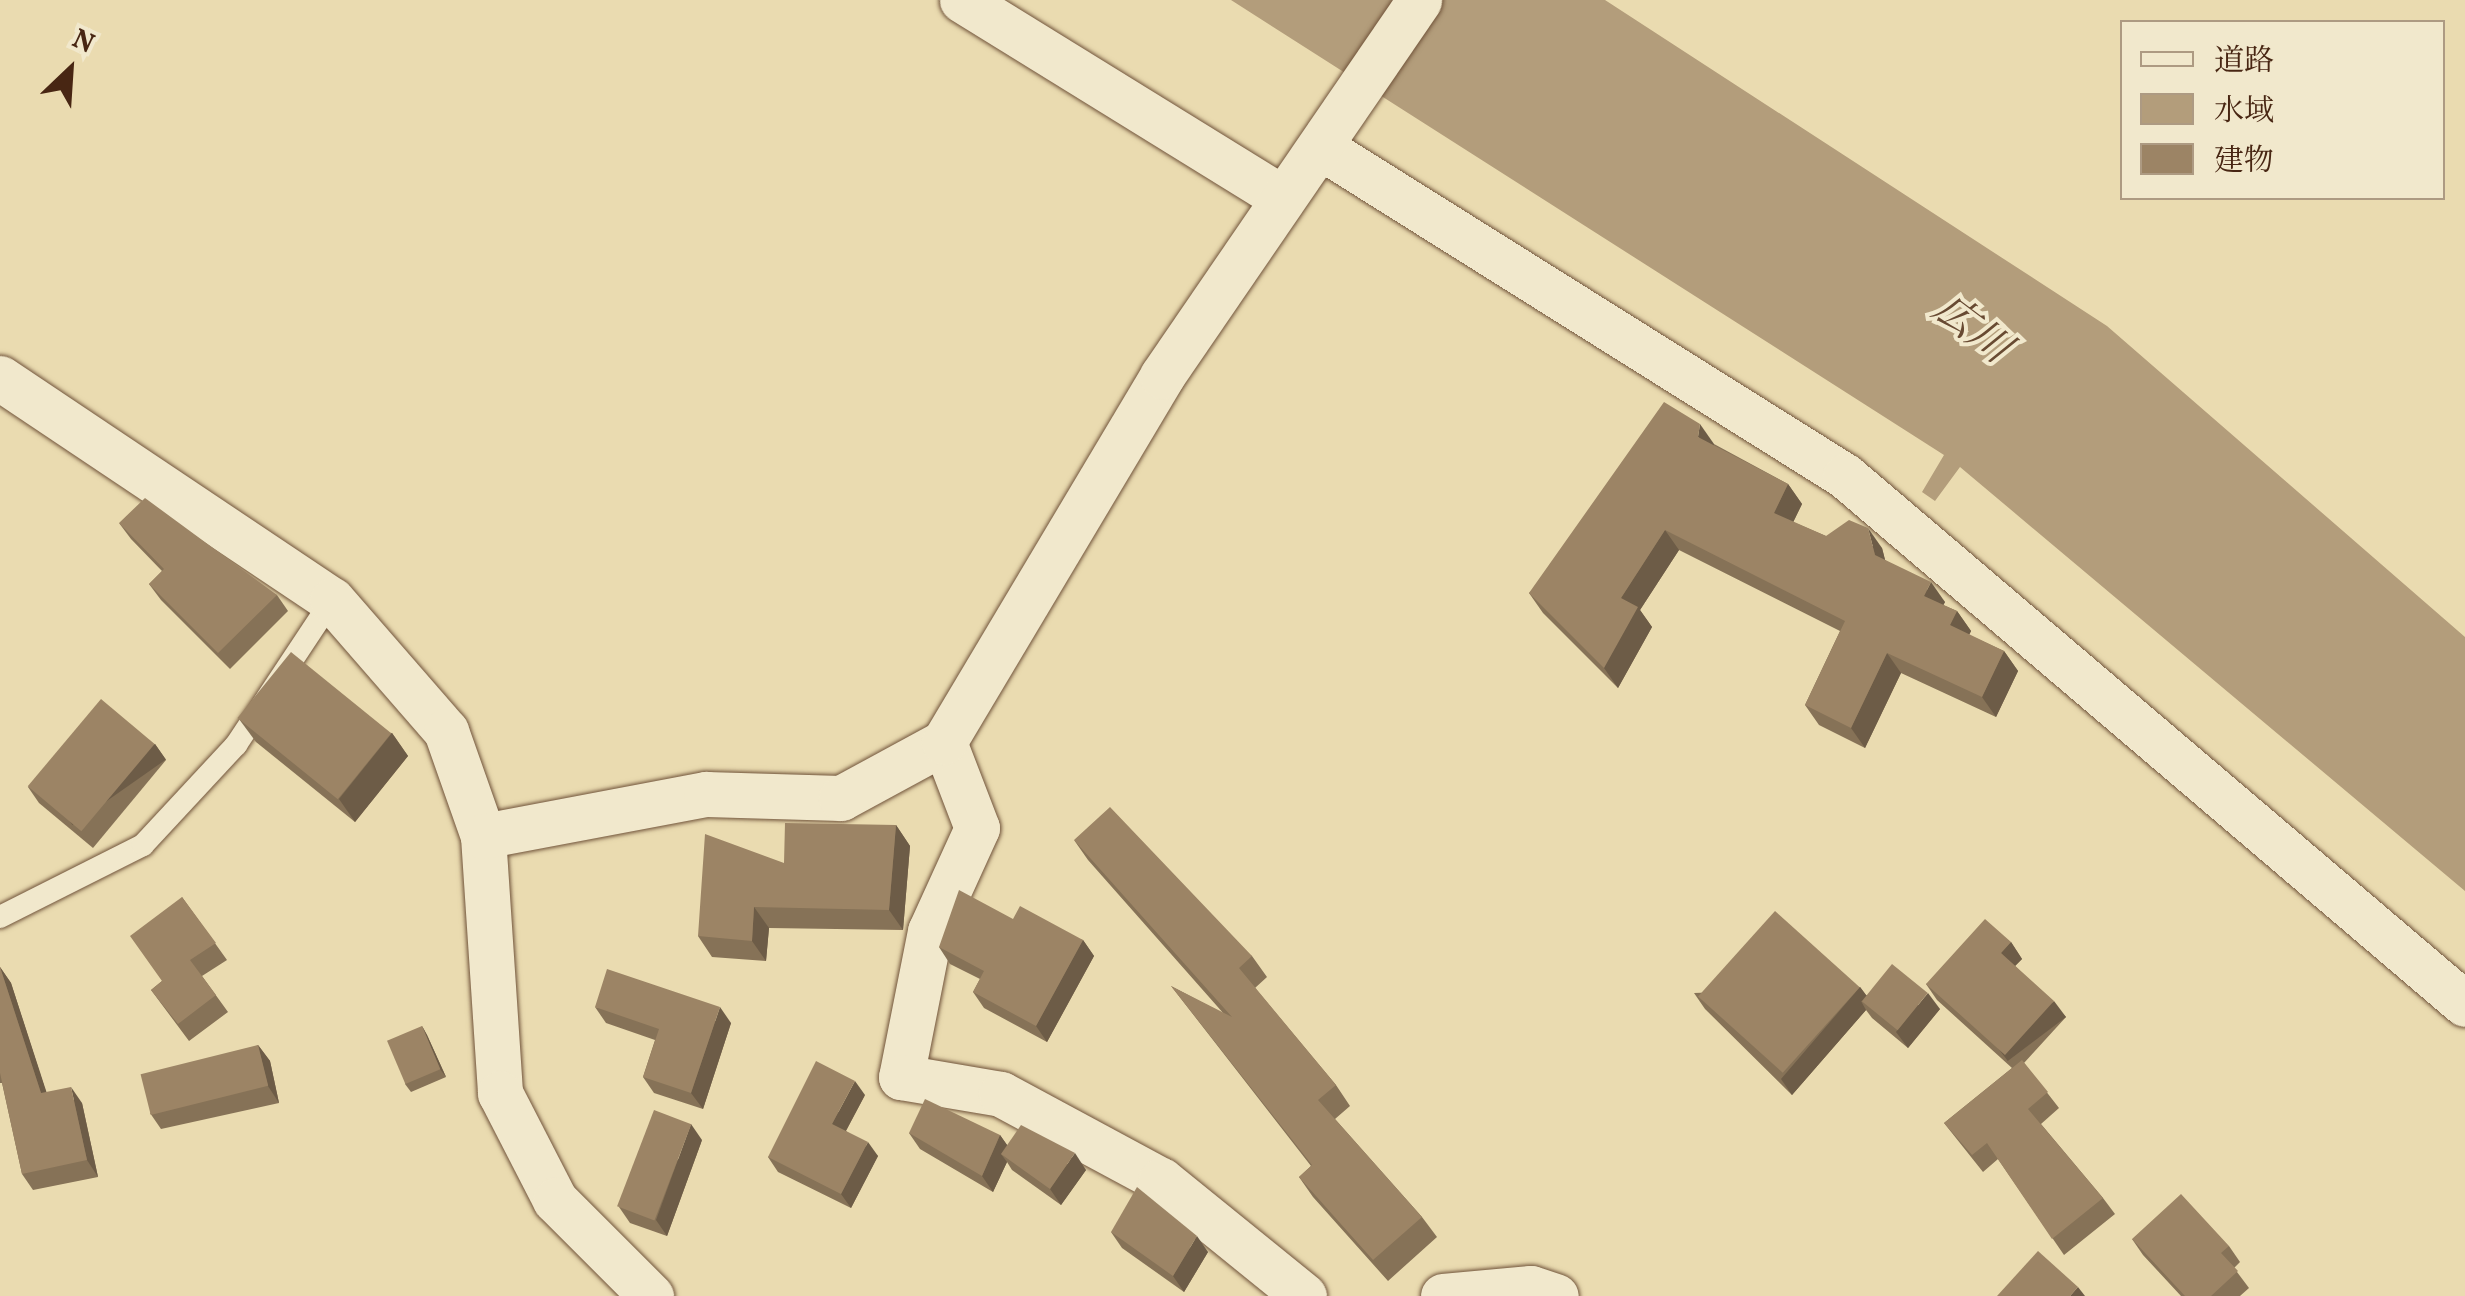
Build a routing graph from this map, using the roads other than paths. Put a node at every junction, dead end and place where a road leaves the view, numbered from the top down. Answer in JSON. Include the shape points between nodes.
{"nodes":[{"id":1,"x":962,"y":0,"type":"edge"},
{"id":2,"x":1419,"y":0,"type":"edge"},
{"id":3,"x":1322,"y":148,"type":"junction"},
{"id":4,"x":1283,"y":198,"type":"junction"},
{"id":5,"x":0,"y":378,"type":"edge"},
{"id":6,"x":332,"y":600,"type":"junction"},
{"id":7,"x":944,"y":742,"type":"junction"},
{"id":8,"x":483,"y":836,"type":"junction"},
{"id":9,"x":0,"y":918,"type":"edge"},
{"id":10,"x":2465,"y":1004,"type":"edge"},
{"id":11,"x":651,"y":1296,"type":"edge"},
{"id":12,"x":1304,"y":1296,"type":"edge"},
{"id":13,"x":1443,"y":1296,"type":"edge"},
{"id":14,"x":1556,"y":1296,"type":"edge"}],
"edges":[{"from":1,"to":4,"type":"street"},
{"from":2,"to":3,"type":"street"},
{"from":3,"to":4,"type":"street"},
{"from":3,"to":10,"type":"street","via":[[1845,476]]},
{"from":4,"to":7,"type":"street","via":[[1162,376]]},
{"from":5,"to":6,"type":"street"},
{"from":6,"to":8,"type":"street","via":[[446,730]]},
{"from":6,"to":9,"type":"lane","via":[[236,745],[143,845]]},
{"from":7,"to":8,"type":"street","via":[[841,798],[706,794]]},
{"from":7,"to":12,"type":"street","via":[[977,828],[930,931],[901,1077],[1001,1094],[1129,1163]]},
{"from":8,"to":11,"type":"street","via":[[500,1093],[554,1200]]},
{"from":13,"to":14,"type":"street","via":[[1531,1288]]}]}
